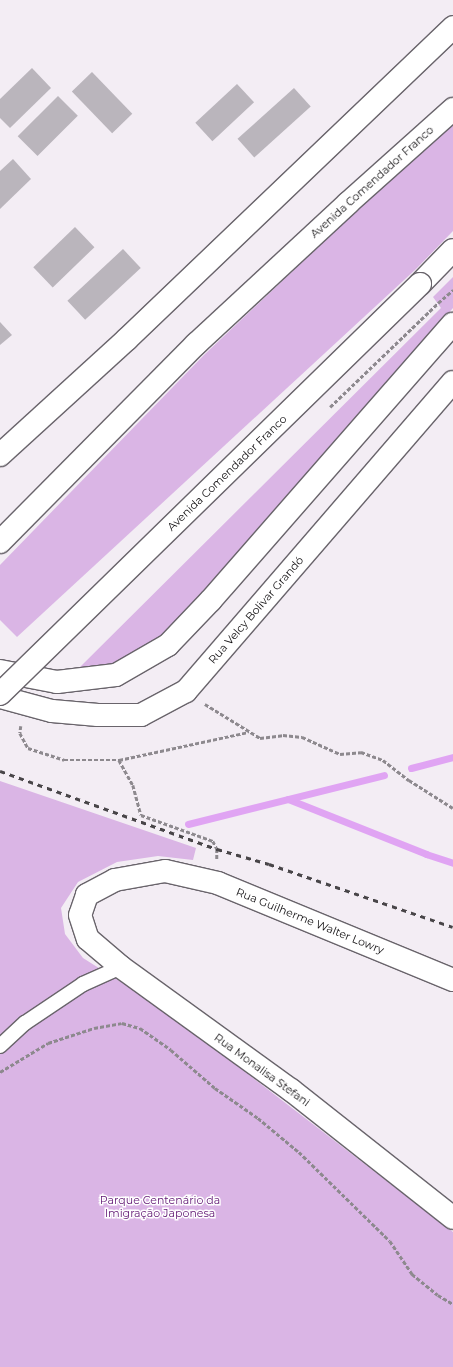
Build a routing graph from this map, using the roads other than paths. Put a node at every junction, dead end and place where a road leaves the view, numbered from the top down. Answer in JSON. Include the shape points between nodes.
{"nodes":[{"id":1,"x":453,"y":27,"type":"edge"},
{"id":2,"x":453,"y":109,"type":"edge"},
{"id":3,"x":453,"y":250,"type":"edge"},
{"id":4,"x":453,"y":324,"type":"edge"},
{"id":5,"x":453,"y":382,"type":"edge"},
{"id":6,"x":0,"y":454,"type":"edge"},
{"id":7,"x":0,"y":542,"type":"edge"},
{"id":8,"x":0,"y":671,"type":"edge"},
{"id":9,"x":0,"y":695,"type":"edge"},
{"id":10,"x":80,"y":915,"type":"joint"},
{"id":11,"x":121,"y":967,"type":"junction"},
{"id":12,"x":453,"y":980,"type":"edge"},
{"id":13,"x":0,"y":1046,"type":"edge"},
{"id":14,"x":453,"y":1218,"type":"edge"}],
"edges":[{"from":1,"to":6,"type":"main road","via":[[126,340]]},
{"from":2,"to":7,"type":"main road","name":"Avenida Comendador Franco","via":[[196,344]]},
{"from":3,"to":9,"type":"main road","name":"Avenida Comendador Franco","bridge":true},
{"from":4,"to":8,"type":"main road","via":[[211,600],[168,645],[116,675],[57,682]]},
{"from":5,"to":9,"type":"main road","name":"Rua Velcy Bolivar Grandó","via":[[186,691],[140,715],[98,715],[60,711],[24,704]]},
{"from":10,"to":11,"type":"main road","name":"Rua Monalisa Stefani","via":[[88,939]]},
{"from":10,"to":12,"type":"main road","name":"Rua Guilherme Walter Lowry","via":[[87,895],[115,880],[165,872],[218,883]]},
{"from":11,"to":13,"type":"lane","via":[[82,984],[25,1024]]},
{"from":11,"to":14,"type":"main road","name":"Rua Monalisa Stefani","via":[[291,1090]]}]}
